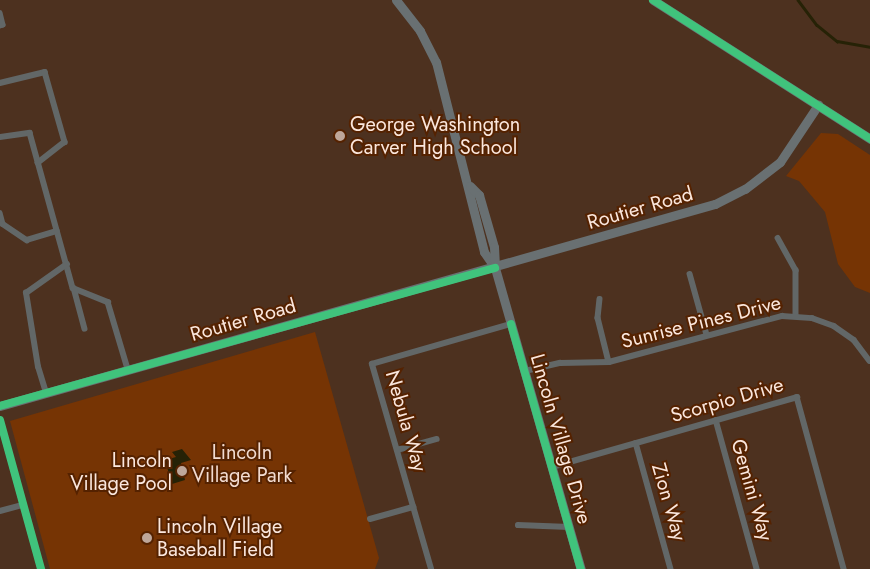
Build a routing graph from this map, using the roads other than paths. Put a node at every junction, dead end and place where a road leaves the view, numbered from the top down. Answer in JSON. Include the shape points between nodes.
{"nodes":[{"id":1,"x":396,"y":0,"type":"edge"},
{"id":2,"x":653,"y":0,"type":"edge"},
{"id":3,"x":0,"y":13,"type":"edge"},
{"id":4,"x":0,"y":26,"type":"edge"},
{"id":5,"x":0,"y":83,"type":"edge"},
{"id":6,"x":818,"y":105,"type":"junction"},
{"id":7,"x":0,"y":137,"type":"edge"},
{"id":8,"x":870,"y":139,"type":"edge"},
{"id":9,"x":38,"y":163,"type":"junction"},
{"id":10,"x":0,"y":213,"type":"edge"},
{"id":11,"x":57,"y":231,"type":"junction"},
{"id":12,"x":778,"y":238,"type":"dead end"},
{"id":13,"x":67,"y":264,"type":"junction"},
{"id":14,"x":495,"y":268,"type":"junction"},
{"id":15,"x":690,"y":274,"type":"dead end"},
{"id":16,"x":74,"y":288,"type":"junction"},
{"id":17,"x":600,"y":299,"type":"dead end"},
{"id":18,"x":796,"y":315,"type":"junction"},
{"id":19,"x":511,"y":324,"type":"junction"},
{"id":20,"x":85,"y":329,"type":"dead end"},
{"id":21,"x":707,"y":335,"type":"junction"},
{"id":22,"x":870,"y":361,"type":"edge"},
{"id":23,"x":609,"y":362,"type":"junction"},
{"id":24,"x":128,"y":370,"type":"junction"},
{"id":25,"x":525,"y":371,"type":"junction"},
{"id":26,"x":46,"y":393,"type":"junction"},
{"id":27,"x":0,"y":406,"type":"edge"},
{"id":28,"x":0,"y":420,"type":"edge"},
{"id":29,"x":716,"y":420,"type":"junction"},
{"id":30,"x":437,"y":439,"type":"dead end"},
{"id":31,"x":636,"y":443,"type":"junction"},
{"id":32,"x":397,"y":450,"type":"junction"},
{"id":33,"x":552,"y":467,"type":"junction"},
{"id":34,"x":23,"y":505,"type":"junction"},
{"id":35,"x":413,"y":506,"type":"junction"},
{"id":36,"x":0,"y":511,"type":"edge"},
{"id":37,"x":370,"y":519,"type":"dead end"},
{"id":38,"x":518,"y":525,"type":"dead end"},
{"id":39,"x":569,"y":527,"type":"junction"},
{"id":40,"x":41,"y":569,"type":"edge"},
{"id":41,"x":431,"y":569,"type":"edge"},
{"id":42,"x":581,"y":569,"type":"edge"},
{"id":43,"x":672,"y":569,"type":"edge"},
{"id":44,"x":757,"y":569,"type":"edge"},
{"id":45,"x":844,"y":569,"type":"edge"}],
"edges":[{"from":1,"to":14,"type":"street","name":"Lincoln Village Drive","via":[[420,31],[436,62],[470,186],[469,199],[484,252]]},
{"from":2,"to":6,"type":"street"},
{"from":3,"to":4,"type":"street","via":[[3,25]]},
{"from":5,"to":9,"type":"street","via":[[46,72],[65,142]]},
{"from":6,"to":8,"type":"street"},
{"from":6,"to":14,"type":"street","name":"Routier Road","via":[[780,162],[735,194],[694,211]]},
{"from":7,"to":9,"type":"street","via":[[30,133]]},
{"from":9,"to":11,"type":"street"},
{"from":10,"to":11,"type":"street","via":[[3,224],[27,240]]},
{"from":11,"to":13,"type":"street"},
{"from":12,"to":18,"type":"street","via":[[796,270]]},
{"from":13,"to":16,"type":"street"},
{"from":13,"to":26,"type":"street","via":[[26,293],[38,368]]},
{"from":14,"to":19,"type":"street","name":"Lincoln Village Drive"},
{"from":14,"to":24,"type":"street","name":"Routier Road"},
{"from":15,"to":21,"type":"street"},
{"from":16,"to":20,"type":"street"},
{"from":16,"to":24,"type":"street","via":[[108,302]]},
{"from":17,"to":23,"type":"street","via":[[598,318]]},
{"from":18,"to":21,"type":"street","name":"Sunrise Pines Drive","via":[[774,317]]},
{"from":18,"to":22,"type":"street","name":"Sunrise Pines Drive","via":[[820,320],[841,330]]},
{"from":19,"to":25,"type":"street","name":"Lincoln Village Drive"},
{"from":19,"to":32,"type":"street","name":"Nebula Way","via":[[372,364]]},
{"from":21,"to":23,"type":"street","name":"Sunrise Pines Drive"},
{"from":23,"to":25,"type":"street","name":"Sunrise Pines Drive","via":[[560,363]]},
{"from":24,"to":26,"type":"street","name":"Routier Road"},
{"from":25,"to":33,"type":"street","name":"Lincoln Village Drive"},
{"from":26,"to":27,"type":"street","name":"Routier Road"},
{"from":28,"to":34,"type":"street"},
{"from":29,"to":31,"type":"street","name":"Scorpio Drive"},
{"from":29,"to":44,"type":"street","name":"Gemini Way"},
{"from":29,"to":45,"type":"street","name":"Scorpio Drive","via":[[797,397]]},
{"from":30,"to":32,"type":"street"},
{"from":31,"to":33,"type":"street","name":"Scorpio Drive"},
{"from":31,"to":43,"type":"street","name":"Zion Way"},
{"from":32,"to":35,"type":"street","name":"Nebula Way"},
{"from":33,"to":39,"type":"street","name":"Lincoln Village Drive"},
{"from":34,"to":36,"type":"street"},
{"from":34,"to":40,"type":"street"},
{"from":35,"to":37,"type":"street"},
{"from":35,"to":41,"type":"street","name":"Nebula Way"},
{"from":38,"to":39,"type":"street"},
{"from":39,"to":42,"type":"street","name":"Lincoln Village Drive"}]}
